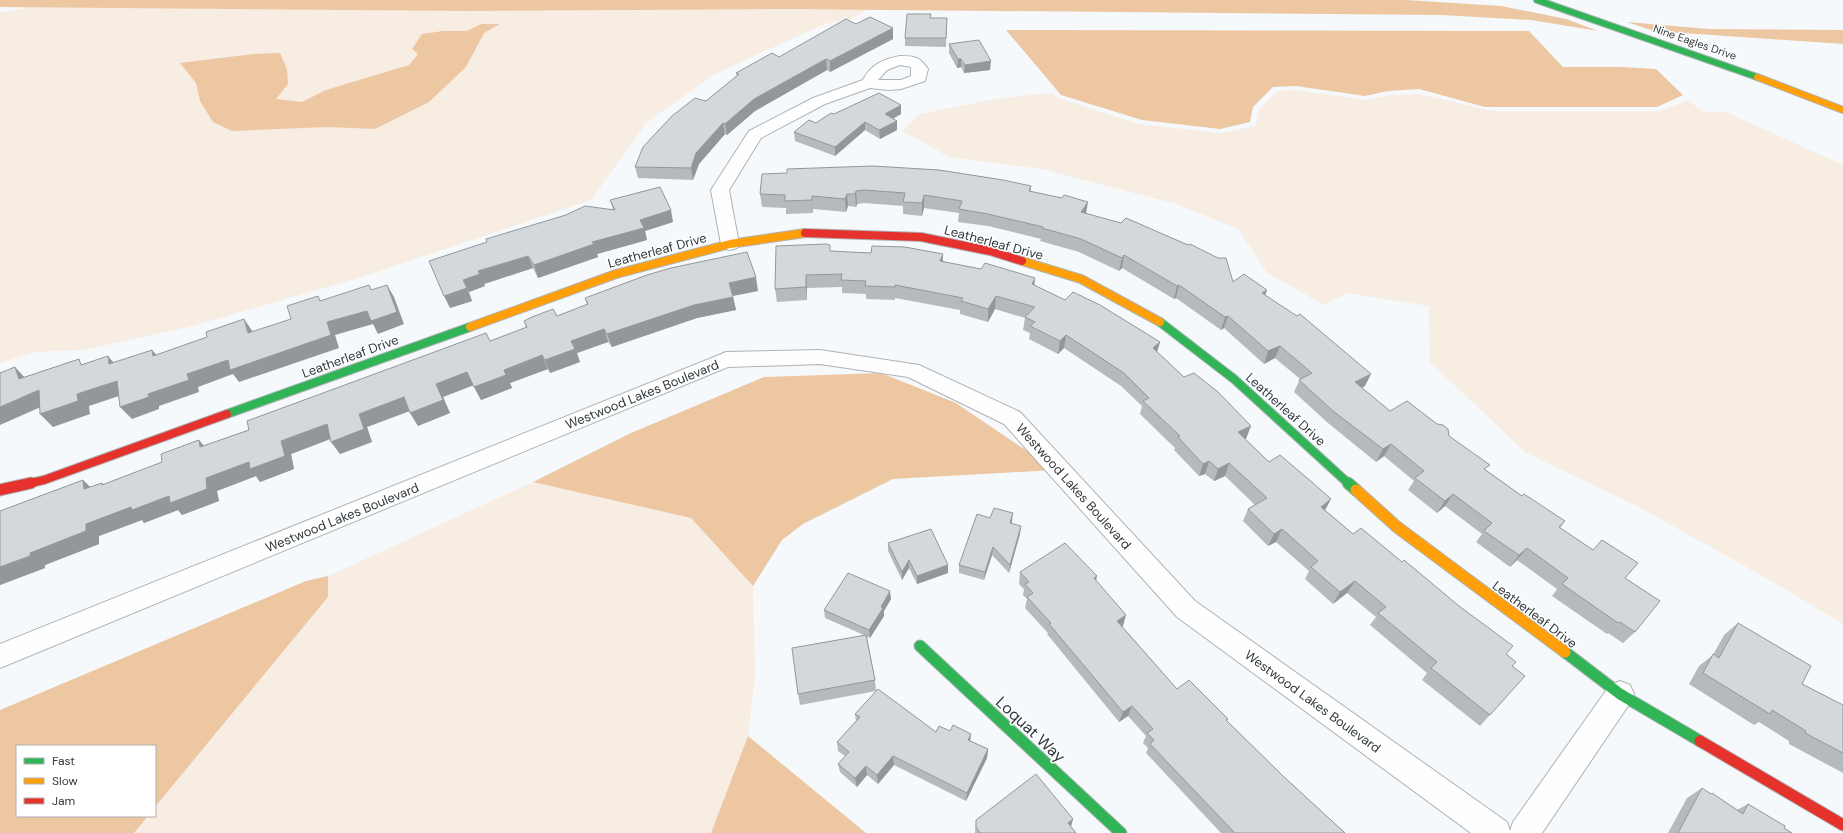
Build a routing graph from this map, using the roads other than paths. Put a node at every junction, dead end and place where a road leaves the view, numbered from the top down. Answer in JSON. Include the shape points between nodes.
{"nodes":[{"id":1,"x":1537,"y":0,"type":"edge"},
{"id":2,"x":869,"y":83,"type":"dead end"},
{"id":3,"x":1843,"y":110,"type":"edge"},
{"id":4,"x":730,"y":244,"type":"junction"},
{"id":5,"x":0,"y":490,"type":"edge"},
{"id":6,"x":920,"y":646,"type":"dead end"},
{"id":7,"x":0,"y":656,"type":"edge"},
{"id":8,"x":1620,"y":694,"type":"junction"},
{"id":9,"x":1843,"y":825,"type":"edge"},
{"id":10,"x":1121,"y":833,"type":"edge"},
{"id":11,"x":1496,"y":833,"type":"edge"},
{"id":12,"x":1524,"y":833,"type":"edge"}],
"edges":[{"from":1,"to":3,"type":"street","name":"Nine Eagles Drive","via":[[1781,85]]},
{"from":2,"to":4,"type":"street","via":[[819,101],[755,135],[720,190]]},
{"from":4,"to":5,"type":"street","name":"Leatherleaf Drive","via":[[616,274],[44,480]]},
{"from":4,"to":8,"type":"street","name":"Leatherleaf Drive","via":[[806,233],[921,237],[990,251],[1081,279],[1163,324],[1234,379],[1397,527]]},
{"from":6,"to":10,"type":"street","name":"Loquat Way"},
{"from":7,"to":11,"type":"street","name":"Westwood Lakes Boulevard","via":[[726,360],[820,358],[912,370],[1012,418],[1186,610]]},
{"from":8,"to":9,"type":"street","name":"Leatherleaf Drive"},
{"from":8,"to":12,"type":"street"}]}
